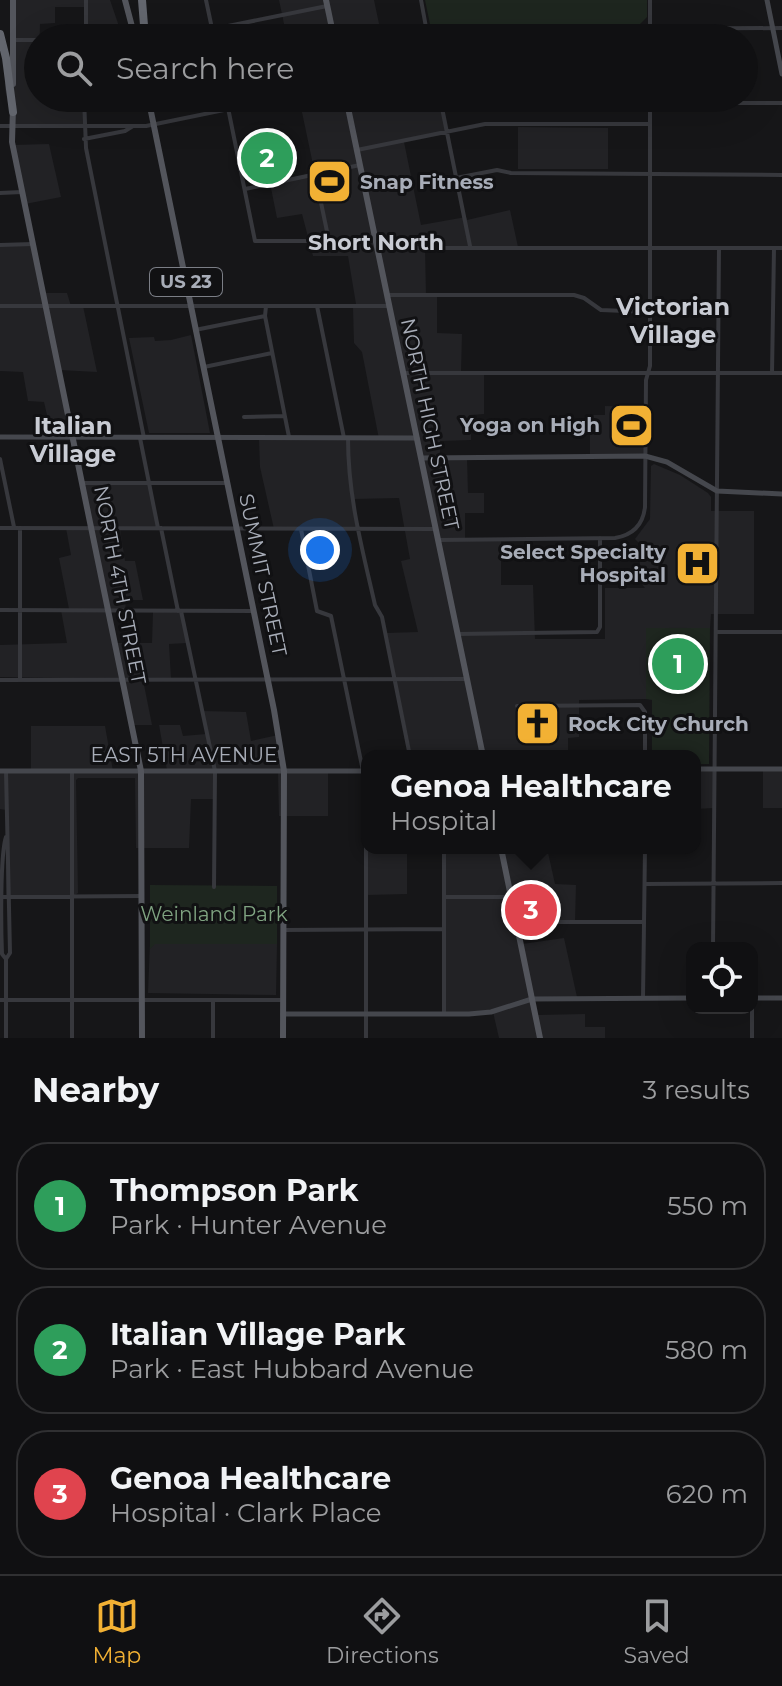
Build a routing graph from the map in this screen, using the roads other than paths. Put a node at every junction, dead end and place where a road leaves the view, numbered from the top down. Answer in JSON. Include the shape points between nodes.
{"nodes":[{"id":1,"x":13,"y":0,"type":"edge"},
{"id":2,"x":86,"y":0,"type":"edge"},
{"id":3,"x":125,"y":0,"type":"edge"},
{"id":4,"x":142,"y":0,"type":"edge"},
{"id":5,"x":206,"y":0,"type":"edge"},
{"id":6,"x":421,"y":0,"type":"edge"},
{"id":7,"x":650,"y":0,"type":"edge"},
{"id":8,"x":767,"y":0,"type":"edge"},
{"id":9,"x":327,"y":3,"type":"edge"},
{"id":10,"x":86,"y":24,"type":"edge"},
{"id":11,"x":131,"y":24,"type":"edge"},
{"id":12,"x":144,"y":24,"type":"edge"},
{"id":13,"x":211,"y":24,"type":"edge"},
{"id":14,"x":237,"y":24,"type":"edge"},
{"id":15,"x":331,"y":24,"type":"edge"},
{"id":16,"x":425,"y":24,"type":"edge"},
{"id":17,"x":650,"y":24,"type":"edge"},
{"id":18,"x":758,"y":28,"type":"edge"},
{"id":19,"x":772,"y":28,"type":"junction"},
{"id":20,"x":782,"y":28,"type":"edge"},
{"id":21,"x":0,"y":34,"type":"edge"},
{"id":22,"x":13,"y":40,"type":"junction"},
{"id":23,"x":24,"y":40,"type":"edge"},
{"id":24,"x":782,"y":74,"type":"edge"},
{"id":25,"x":758,"y":103,"type":"edge"},
{"id":26,"x":782,"y":103,"type":"edge"},
{"id":27,"x":13,"y":112,"type":"junction"},
{"id":28,"x":84,"y":112,"type":"edge"},
{"id":29,"x":151,"y":112,"type":"edge"},
{"id":30,"x":214,"y":112,"type":"edge"},
{"id":31,"x":229,"y":112,"type":"edge"},
{"id":32,"x":349,"y":112,"type":"edge"},
{"id":33,"x":443,"y":112,"type":"edge"},
{"id":34,"x":650,"y":112,"type":"edge"},
{"id":35,"x":650,"y":124,"type":"junction"},
{"id":36,"x":84,"y":125,"type":"junction"},
{"id":37,"x":154,"y":125,"type":"junction"},
{"id":38,"x":0,"y":126,"type":"edge"},
{"id":39,"x":13,"y":126,"type":"junction"},
{"id":40,"x":133,"y":126,"type":"junction"},
{"id":41,"x":447,"y":132,"type":"junction"},
{"id":42,"x":84,"y":139,"type":"junction"},
{"id":43,"x":357,"y":150,"type":"junction"},
{"id":44,"x":360,"y":165,"type":"junction"},
{"id":45,"x":315,"y":174,"type":"junction"},
{"id":46,"x":650,"y":174,"type":"junction"},
{"id":47,"x":782,"y":175,"type":"edge"},
{"id":48,"x":456,"y":178,"type":"junction"},
{"id":49,"x":245,"y":189,"type":"junction"},
{"id":50,"x":23,"y":192,"type":"junction"},
{"id":51,"x":0,"y":193,"type":"edge"},
{"id":52,"x":33,"y":244,"type":"junction"},
{"id":53,"x":0,"y":245,"type":"edge"},
{"id":54,"x":470,"y":246,"type":"junction"},
{"id":55,"x":649,"y":247,"type":"junction"},
{"id":56,"x":377,"y":248,"type":"junction"},
{"id":57,"x":719,"y":248,"type":"junction"},
{"id":58,"x":774,"y":248,"type":"junction"},
{"id":59,"x":782,"y":248,"type":"edge"},
{"id":60,"x":387,"y":295,"type":"junction"},
{"id":61,"x":0,"y":306,"type":"edge"},
{"id":62,"x":46,"y":306,"type":"junction"},
{"id":63,"x":117,"y":306,"type":"junction"},
{"id":64,"x":191,"y":306,"type":"junction"},
{"id":65,"x":266,"y":306,"type":"junction"},
{"id":66,"x":317,"y":306,"type":"junction"},
{"id":67,"x":389,"y":306,"type":"junction"},
{"id":68,"x":649,"y":312,"type":"junction"},
{"id":69,"x":265,"y":316,"type":"junction"},
{"id":70,"x":195,"y":330,"type":"junction"},
{"id":71,"x":272,"y":353,"type":"junction"},
{"id":72,"x":203,"y":368,"type":"junction"},
{"id":73,"x":403,"y":373,"type":"junction"},
{"id":74,"x":648,"y":373,"type":"junction"},
{"id":75,"x":718,"y":373,"type":"junction"},
{"id":76,"x":772,"y":373,"type":"junction"},
{"id":77,"x":782,"y":373,"type":"edge"},
{"id":78,"x":286,"y":416,"type":"junction"},
{"id":79,"x":244,"y":417,"type":"dead end"},
{"id":80,"x":0,"y":437,"type":"edge"},
{"id":81,"x":73,"y":438,"type":"junction"},
{"id":82,"x":142,"y":438,"type":"junction"},
{"id":83,"x":218,"y":438,"type":"junction"},
{"id":84,"x":289,"y":438,"type":"junction"},
{"id":85,"x":346,"y":438,"type":"junction"},
{"id":86,"x":417,"y":438,"type":"junction"},
{"id":87,"x":645,"y":456,"type":"junction"},
{"id":88,"x":421,"y":458,"type":"junction"},
{"id":89,"x":0,"y":459,"type":"edge"},
{"id":90,"x":83,"y":483,"type":"junction"},
{"id":91,"x":149,"y":483,"type":"junction"},
{"id":92,"x":227,"y":483,"type":"junction"},
{"id":93,"x":717,"y":491,"type":"junction"},
{"id":94,"x":782,"y":494,"type":"edge"},
{"id":95,"x":0,"y":528,"type":"edge"},
{"id":96,"x":17,"y":528,"type":"junction"},
{"id":97,"x":92,"y":528,"type":"junction"},
{"id":98,"x":160,"y":528,"type":"junction"},
{"id":99,"x":237,"y":529,"type":"junction"},
{"id":100,"x":301,"y":529,"type":"junction"},
{"id":101,"x":358,"y":529,"type":"junction"},
{"id":102,"x":435,"y":529,"type":"junction"},
{"id":103,"x":600,"y":538,"type":"junction"},
{"id":104,"x":438,"y":540,"type":"junction"},
{"id":105,"x":20,"y":609,"type":"junction"},
{"id":106,"x":0,"y":610,"type":"edge"},
{"id":107,"x":109,"y":611,"type":"junction"},
{"id":108,"x":180,"y":611,"type":"junction"},
{"id":109,"x":254,"y":611,"type":"junction"},
{"id":110,"x":716,"y":632,"type":"junction"},
{"id":111,"x":782,"y":632,"type":"edge"},
{"id":112,"x":457,"y":634,"type":"junction"},
{"id":113,"x":123,"y":679,"type":"junction"},
{"id":114,"x":467,"y":679,"type":"junction"},
{"id":115,"x":0,"y":680,"type":"edge"},
{"id":116,"x":20,"y":680,"type":"junction"},
{"id":117,"x":195,"y":680,"type":"junction"},
{"id":118,"x":268,"y":680,"type":"junction"},
{"id":119,"x":344,"y":680,"type":"junction"},
{"id":120,"x":395,"y":680,"type":"junction"},
{"id":121,"x":517,"y":706,"type":"dead end"},
{"id":122,"x":409,"y":750,"type":"edge"},
{"id":123,"x":482,"y":750,"type":"edge"},
{"id":124,"x":645,"y":750,"type":"edge"},
{"id":125,"x":361,"y":754,"type":"edge"},
{"id":126,"x":701,"y":769,"type":"edge"},
{"id":127,"x":714,"y":769,"type":"junction"},
{"id":128,"x":782,"y":769,"type":"edge"},
{"id":129,"x":3,"y":771,"type":"edge"},
{"id":130,"x":72,"y":771,"type":"junction"},
{"id":131,"x":141,"y":771,"type":"junction"},
{"id":132,"x":215,"y":771,"type":"junction"},
{"id":133,"x":284,"y":771,"type":"junction"},
{"id":134,"x":361,"y":771,"type":"edge"},
{"id":135,"x":6,"y":837,"type":"junction"},
{"id":136,"x":366,"y":854,"type":"edge"},
{"id":137,"x":444,"y":854,"type":"edge"},
{"id":138,"x":502,"y":854,"type":"edge"},
{"id":139,"x":645,"y":854,"type":"edge"},
{"id":140,"x":782,"y":883,"type":"edge"},
{"id":141,"x":645,"y":884,"type":"junction"},
{"id":142,"x":713,"y":884,"type":"junction"},
{"id":143,"x":214,"y":887,"type":"dead end"},
{"id":144,"x":72,"y":896,"type":"junction"},
{"id":145,"x":142,"y":896,"type":"junction"},
{"id":146,"x":0,"y":897,"type":"edge"},
{"id":147,"x":9,"y":897,"type":"junction"},
{"id":148,"x":444,"y":897,"type":"junction"},
{"id":149,"x":511,"y":897,"type":"junction"},
{"id":150,"x":516,"y":922,"type":"junction"},
{"id":151,"x":644,"y":922,"type":"junction"},
{"id":152,"x":366,"y":929,"type":"junction"},
{"id":153,"x":444,"y":929,"type":"junction"},
{"id":154,"x":283,"y":930,"type":"junction"},
{"id":155,"x":713,"y":942,"type":"edge"},
{"id":156,"x":6,"y":959,"type":"junction"},
{"id":157,"x":686,"y":998,"type":"edge"},
{"id":158,"x":758,"y":998,"type":"edge"},
{"id":159,"x":782,"y":998,"type":"edge"},
{"id":160,"x":532,"y":999,"type":"junction"},
{"id":161,"x":643,"y":999,"type":"junction"},
{"id":162,"x":3,"y":1000,"type":"edge"},
{"id":163,"x":72,"y":1000,"type":"junction"},
{"id":164,"x":143,"y":1000,"type":"junction"},
{"id":165,"x":213,"y":1000,"type":"junction"},
{"id":166,"x":283,"y":1000,"type":"junction"},
{"id":167,"x":283,"y":1014,"type":"junction"},
{"id":168,"x":366,"y":1014,"type":"junction"},
{"id":169,"x":444,"y":1014,"type":"junction"},
{"id":170,"x":752,"y":1014,"type":"edge"},
{"id":171,"x":6,"y":1038,"type":"edge"},
{"id":172,"x":72,"y":1038,"type":"edge"},
{"id":173,"x":142,"y":1038,"type":"edge"},
{"id":174,"x":213,"y":1038,"type":"edge"},
{"id":175,"x":283,"y":1038,"type":"edge"},
{"id":176,"x":366,"y":1038,"type":"edge"},
{"id":177,"x":540,"y":1038,"type":"edge"},
{"id":178,"x":752,"y":1038,"type":"edge"}],
"edges":[{"from":1,"to":22,"type":"main road","name":"NORTH 4TH STREET"},
{"from":2,"to":10,"type":"street"},
{"from":3,"to":11,"type":"main road"},
{"from":4,"to":12,"type":"highway"},
{"from":5,"to":13,"type":"street"},
{"from":6,"to":16,"type":"street"},
{"from":7,"to":17,"type":"street"},
{"from":8,"to":19,"type":"street"},
{"from":9,"to":14,"type":"street"},
{"from":9,"to":15,"type":"main road"},
{"from":18,"to":19,"type":"street"},
{"from":19,"to":20,"type":"street"},
{"from":19,"to":24,"type":"street"},
{"from":21,"to":27,"type":"highway"},
{"from":22,"to":23,"type":"street"},
{"from":22,"to":27,"type":"main road","name":"NORTH 4TH STREET"},
{"from":25,"to":26,"type":"street"},
{"from":27,"to":39,"type":"main road","name":"NORTH 4TH STREET"},
{"from":28,"to":36,"type":"street"},
{"from":29,"to":37,"type":"main road","number":"US 23"},
{"from":30,"to":37,"type":"street"},
{"from":31,"to":49,"type":"street"},
{"from":32,"to":43,"type":"main road","name":"NORTH HIGH STREET"},
{"from":33,"to":41,"type":"street"},
{"from":34,"to":35,"type":"street"},
{"from":35,"to":41,"type":"street","via":[[492,123]]},
{"from":35,"to":46,"type":"street"},
{"from":36,"to":39,"type":"street"},
{"from":36,"to":40,"type":"street"},
{"from":36,"to":42,"type":"street"},
{"from":37,"to":40,"type":"street"},
{"from":37,"to":64,"type":"main road","name":"SUMMIT STREET","number":"US 23"},
{"from":38,"to":39,"type":"street"},
{"from":39,"to":50,"type":"main road","name":"NORTH 4TH STREET"},
{"from":40,"to":42,"type":"street"},
{"from":41,"to":43,"type":"street"},
{"from":41,"to":48,"type":"street"},
{"from":42,"to":63,"type":"street"},
{"from":43,"to":44,"type":"main road","name":"NORTH HIGH STREET"},
{"from":44,"to":45,"type":"street"},
{"from":44,"to":56,"type":"main road","name":"NORTH HIGH STREET"},
{"from":45,"to":49,"type":"street"},
{"from":45,"to":49,"type":"street","via":[[329,241],[255,241]]},
{"from":46,"to":47,"type":"street"},
{"from":46,"to":48,"type":"street","via":[[497,170]]},
{"from":46,"to":55,"type":"street"},
{"from":48,"to":54,"type":"street"},
{"from":50,"to":51,"type":"street"},
{"from":50,"to":52,"type":"main road","name":"NORTH 4TH STREET"},
{"from":52,"to":53,"type":"street"},
{"from":52,"to":62,"type":"main road","name":"NORTH 4TH STREET"},
{"from":54,"to":55,"type":"street"},
{"from":54,"to":56,"type":"street"},
{"from":55,"to":57,"type":"street"},
{"from":55,"to":68,"type":"street"},
{"from":56,"to":60,"type":"main road","name":"NORTH HIGH STREET"},
{"from":57,"to":58,"type":"street"},
{"from":57,"to":75,"type":"street"},
{"from":58,"to":59,"type":"street"},
{"from":58,"to":76,"type":"street"},
{"from":60,"to":67,"type":"main road","name":"NORTH HIGH STREET"},
{"from":60,"to":68,"type":"street","via":[[574,295],[601,310]]},
{"from":61,"to":62,"type":"street"},
{"from":62,"to":63,"type":"street"},
{"from":62,"to":81,"type":"main road","name":"NORTH 4TH STREET"},
{"from":63,"to":64,"type":"street"},
{"from":63,"to":82,"type":"street"},
{"from":64,"to":65,"type":"street"},
{"from":64,"to":70,"type":"main road","name":"SUMMIT STREET","number":"US 23"},
{"from":65,"to":66,"type":"street"},
{"from":65,"to":69,"type":"street"},
{"from":66,"to":67,"type":"street"},
{"from":66,"to":85,"type":"street"},
{"from":67,"to":73,"type":"main road","name":"NORTH HIGH STREET"},
{"from":68,"to":74,"type":"street"},
{"from":69,"to":70,"type":"street"},
{"from":69,"to":71,"type":"street"},
{"from":70,"to":72,"type":"main road","name":"SUMMIT STREET","number":"US 23"},
{"from":71,"to":72,"type":"street"},
{"from":71,"to":78,"type":"street"},
{"from":72,"to":83,"type":"main road","name":"SUMMIT STREET","number":"US 23"},
{"from":73,"to":74,"type":"street"},
{"from":73,"to":86,"type":"main road","name":"NORTH HIGH STREET"},
{"from":74,"to":75,"type":"street"},
{"from":74,"to":87,"type":"street"},
{"from":75,"to":76,"type":"street"},
{"from":75,"to":93,"type":"street"},
{"from":76,"to":77,"type":"street"},
{"from":78,"to":79,"type":"street"},
{"from":78,"to":84,"type":"street"},
{"from":80,"to":81,"type":"street"},
{"from":81,"to":82,"type":"street"},
{"from":81,"to":90,"type":"main road","name":"NORTH 4TH STREET"},
{"from":82,"to":83,"type":"street"},
{"from":82,"to":91,"type":"street"},
{"from":83,"to":84,"type":"street"},
{"from":83,"to":92,"type":"main road","name":"SUMMIT STREET","number":"US 23"},
{"from":84,"to":85,"type":"street"},
{"from":85,"to":86,"type":"street"},
{"from":85,"to":101,"type":"street"},
{"from":86,"to":88,"type":"main road","name":"NORTH HIGH STREET"},
{"from":87,"to":88,"type":"street"},
{"from":87,"to":93,"type":"street","via":[[667,462]]},
{"from":87,"to":103,"type":"street","via":[[645,513],[637,528],[621,537]]},
{"from":88,"to":102,"type":"main road","name":"NORTH HIGH STREET"},
{"from":89,"to":96,"type":"street"},
{"from":90,"to":91,"type":"street"},
{"from":90,"to":97,"type":"main road","name":"NORTH 4TH STREET"},
{"from":91,"to":92,"type":"street"},
{"from":91,"to":98,"type":"street"},
{"from":92,"to":99,"type":"main road","name":"SUMMIT STREET","number":"US 23"},
{"from":93,"to":94,"type":"street"},
{"from":93,"to":110,"type":"street"},
{"from":95,"to":96,"type":"street"},
{"from":96,"to":97,"type":"street"},
{"from":96,"to":105,"type":"street"},
{"from":97,"to":98,"type":"street"},
{"from":97,"to":107,"type":"main road","name":"NORTH 4TH STREET"},
{"from":98,"to":99,"type":"street"},
{"from":98,"to":108,"type":"street"},
{"from":99,"to":100,"type":"street"},
{"from":99,"to":109,"type":"main road","name":"SUMMIT STREET","number":"US 23"},
{"from":100,"to":101,"type":"street"},
{"from":100,"to":119,"type":"street","via":[[317,611],[331,616]]},
{"from":101,"to":102,"type":"street"},
{"from":101,"to":120,"type":"street"},
{"from":102,"to":104,"type":"main road","name":"NORTH HIGH STREET"},
{"from":103,"to":104,"type":"street"},
{"from":103,"to":112,"type":"street","via":[[599,630]]},
{"from":104,"to":112,"type":"main road","name":"NORTH HIGH STREET"},
{"from":105,"to":106,"type":"street"},
{"from":105,"to":107,"type":"street"},
{"from":105,"to":116,"type":"street"},
{"from":107,"to":108,"type":"street"},
{"from":107,"to":113,"type":"main road","name":"NORTH 4TH STREET"},
{"from":108,"to":109,"type":"street"},
{"from":108,"to":117,"type":"street"},
{"from":109,"to":118,"type":"main road","name":"SUMMIT STREET","number":"US 23"},
{"from":110,"to":111,"type":"street"},
{"from":110,"to":127,"type":"street"},
{"from":112,"to":114,"type":"main road","name":"NORTH HIGH STREET"},
{"from":113,"to":116,"type":"street"},
{"from":113,"to":117,"type":"street"},
{"from":113,"to":131,"type":"main road","name":"NORTH 4TH STREET"},
{"from":114,"to":120,"type":"street"},
{"from":114,"to":123,"type":"main road","name":"NORTH HIGH STREET"},
{"from":115,"to":116,"type":"street"},
{"from":117,"to":118,"type":"street"},
{"from":117,"to":132,"type":"street"},
{"from":118,"to":119,"type":"street"},
{"from":118,"to":133,"type":"main road","name":"SUMMIT STREET","number":"US 23"},
{"from":119,"to":120,"type":"street"},
{"from":119,"to":125,"type":"street"},
{"from":120,"to":122,"type":"street"},
{"from":121,"to":124,"type":"street","via":[[644,707]]},
{"from":126,"to":127,"type":"street"},
{"from":127,"to":128,"type":"street"},
{"from":127,"to":142,"type":"street"},
{"from":129,"to":130,"type":"street","name":"EAST 5TH AVENUE"},
{"from":129,"to":135,"type":"street"},
{"from":130,"to":131,"type":"street","name":"EAST 5TH AVENUE"},
{"from":130,"to":144,"type":"street"},
{"from":131,"to":132,"type":"street","name":"EAST 5TH AVENUE"},
{"from":131,"to":145,"type":"main road","name":"NORTH 4TH STREET"},
{"from":132,"to":133,"type":"street","name":"EAST 5TH AVENUE"},
{"from":132,"to":143,"type":"street"},
{"from":133,"to":134,"type":"street","name":"EAST 5TH AVENUE"},
{"from":133,"to":154,"type":"main road","name":"SUMMIT STREET","number":"US 23"},
{"from":135,"to":146,"type":"street"},
{"from":135,"to":147,"type":"street"},
{"from":136,"to":152,"type":"street"},
{"from":137,"to":148,"type":"street"},
{"from":138,"to":149,"type":"main road"},
{"from":139,"to":141,"type":"street"},
{"from":140,"to":142,"type":"street"},
{"from":141,"to":142,"type":"street"},
{"from":141,"to":151,"type":"street"},
{"from":142,"to":155,"type":"street"},
{"from":144,"to":145,"type":"street"},
{"from":144,"to":147,"type":"street"},
{"from":144,"to":163,"type":"street"},
{"from":145,"to":164,"type":"main road","name":"NORTH 4TH STREET"},
{"from":146,"to":147,"type":"street"},
{"from":146,"to":156,"type":"street"},
{"from":147,"to":156,"type":"street"},
{"from":148,"to":149,"type":"street"},
{"from":148,"to":153,"type":"street"},
{"from":149,"to":150,"type":"main road"},
{"from":150,"to":151,"type":"street"},
{"from":150,"to":160,"type":"main road"},
{"from":151,"to":161,"type":"street"},
{"from":152,"to":153,"type":"street"},
{"from":152,"to":154,"type":"street"},
{"from":152,"to":168,"type":"street"},
{"from":153,"to":169,"type":"street"},
{"from":154,"to":166,"type":"main road","name":"SUMMIT STREET","number":"US 23"},
{"from":156,"to":162,"type":"street"},
{"from":157,"to":161,"type":"street"},
{"from":158,"to":159,"type":"street"},
{"from":160,"to":161,"type":"street"},
{"from":160,"to":169,"type":"street","via":[[491,1012]]},
{"from":160,"to":177,"type":"main road"},
{"from":162,"to":163,"type":"street"},
{"from":162,"to":171,"type":"street"},
{"from":163,"to":164,"type":"street"},
{"from":163,"to":172,"type":"street"},
{"from":164,"to":165,"type":"street"},
{"from":164,"to":173,"type":"main road","name":"NORTH 4TH STREET"},
{"from":165,"to":166,"type":"street"},
{"from":165,"to":174,"type":"street"},
{"from":166,"to":167,"type":"main road","name":"SUMMIT STREET","number":"US 23"},
{"from":167,"to":168,"type":"street"},
{"from":167,"to":175,"type":"main road","name":"SUMMIT STREET","number":"US 23"},
{"from":168,"to":169,"type":"street"},
{"from":168,"to":176,"type":"street"},
{"from":170,"to":178,"type":"street"}]}
